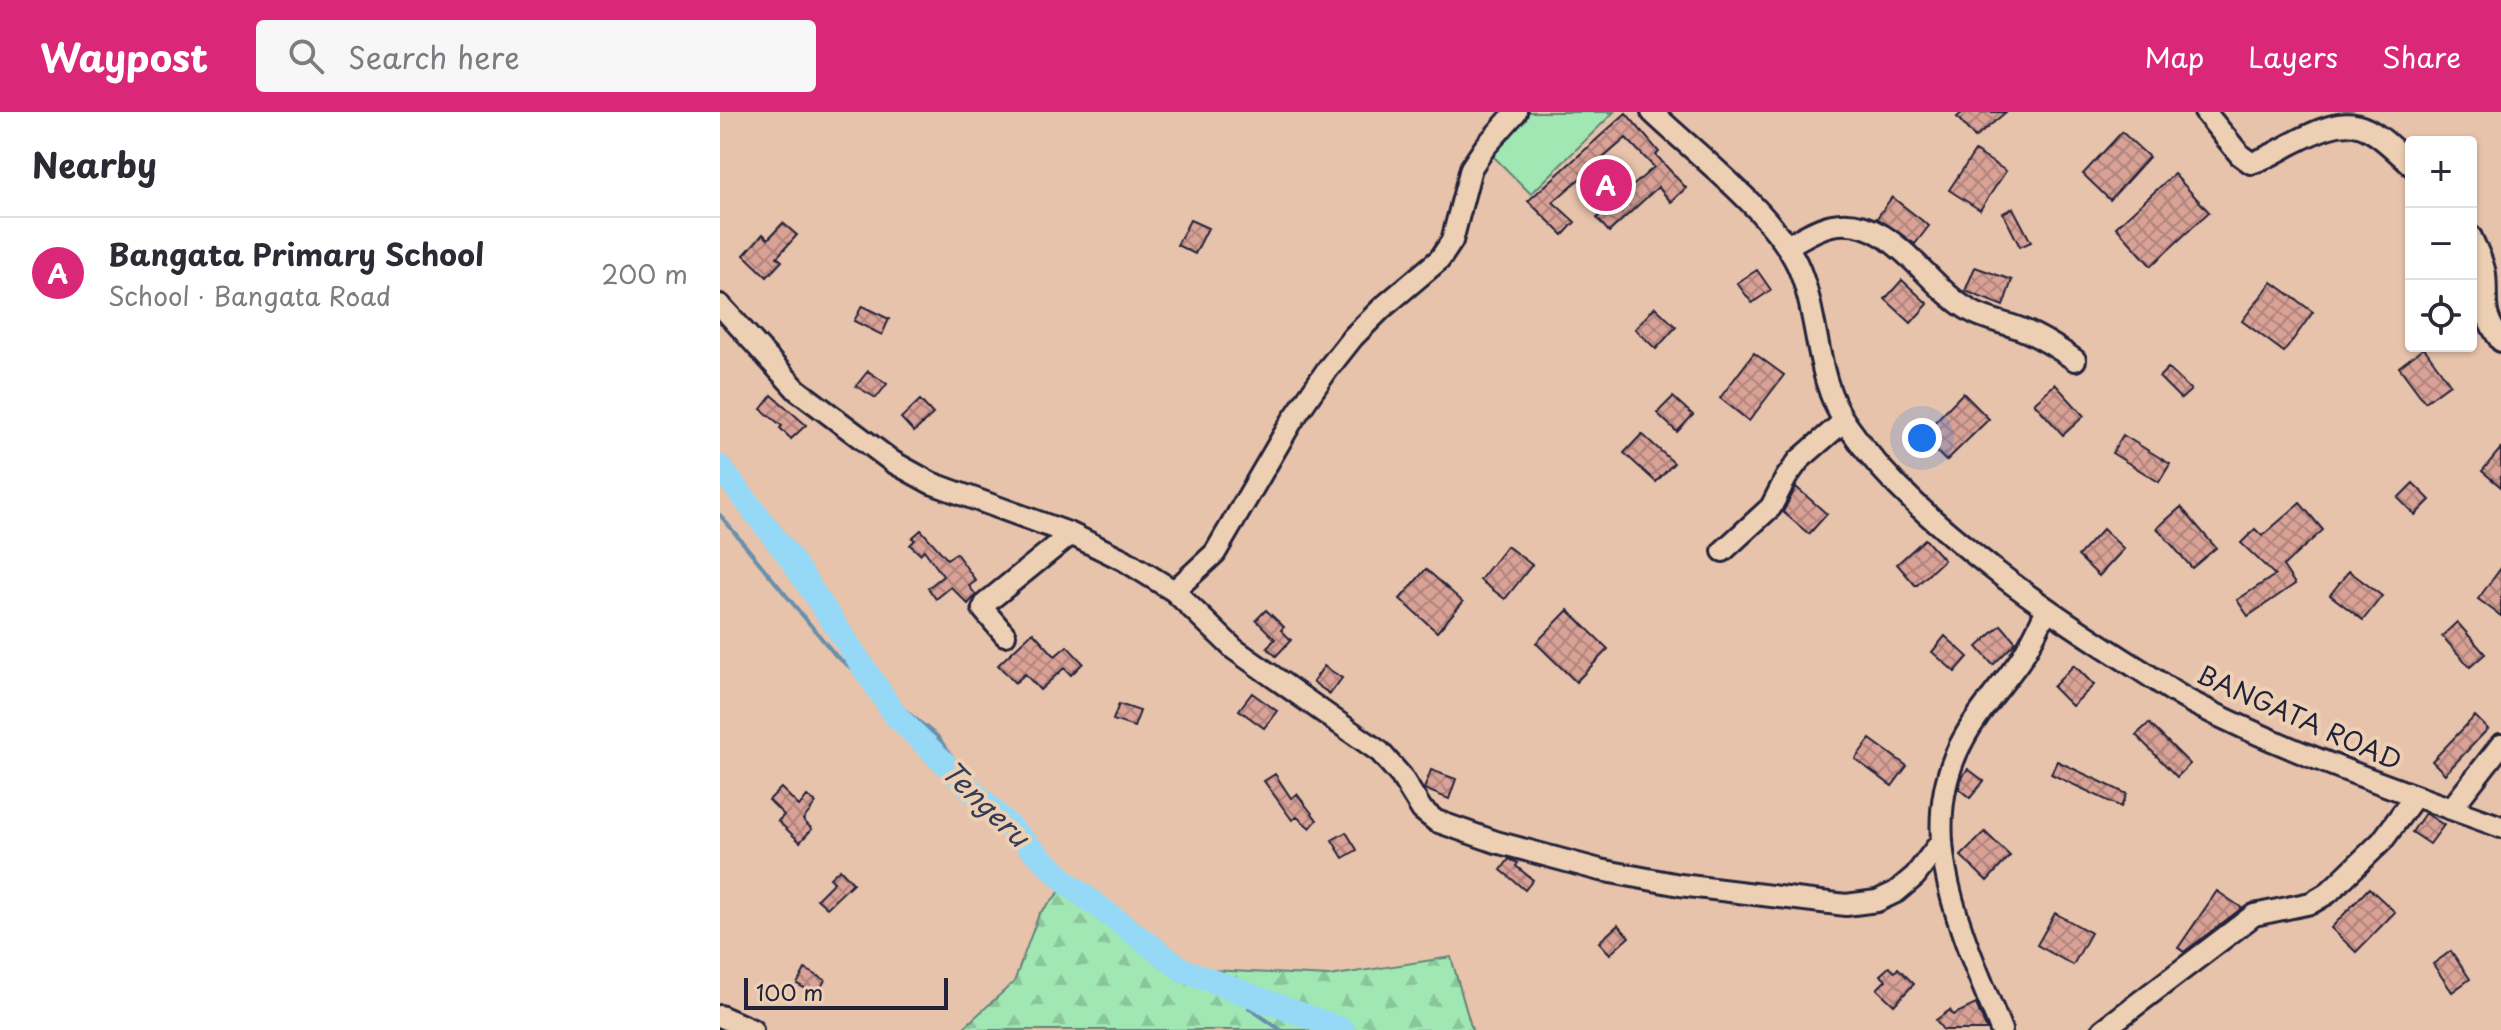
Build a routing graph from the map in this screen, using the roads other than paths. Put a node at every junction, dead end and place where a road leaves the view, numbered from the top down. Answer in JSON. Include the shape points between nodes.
{"nodes":[{"id":1,"x":1516,"y":112,"type":"edge"},
{"id":2,"x":1652,"y":112,"type":"edge"},
{"id":3,"x":2205,"y":112,"type":"edge"},
{"id":4,"x":2405,"y":160,"type":"edge"},
{"id":5,"x":1787,"y":246,"type":"junction"},
{"id":6,"x":2477,"y":252,"type":"edge"},
{"id":7,"x":720,"y":305,"type":"edge"},
{"id":8,"x":2501,"y":341,"type":"edge"},
{"id":9,"x":2075,"y":360,"type":"dead end"},
{"id":10,"x":1844,"y":421,"type":"junction"},
{"id":11,"x":1071,"y":534,"type":"junction"},
{"id":12,"x":1723,"y":551,"type":"dead end"},
{"id":13,"x":1174,"y":591,"type":"junction"},
{"id":14,"x":2047,"y":609,"type":"junction"},
{"id":15,"x":1005,"y":635,"type":"dead end"},
{"id":16,"x":2501,"y":745,"type":"edge"},
{"id":17,"x":2415,"y":796,"type":"junction"},
{"id":18,"x":2451,"y":809,"type":"junction"},
{"id":19,"x":2501,"y":827,"type":"edge"},
{"id":20,"x":1940,"y":843,"type":"junction"},
{"id":21,"x":720,"y":1016,"type":"edge"},
{"id":22,"x":752,"y":1030,"type":"edge"},
{"id":23,"x":2001,"y":1030,"type":"edge"},
{"id":24,"x":2103,"y":1030,"type":"edge"}],
"edges":[{"from":1,"to":13,"type":"street","via":[[1471,168],[1452,241],[1440,259],[1345,348],[1292,421],[1215,553]]},
{"from":2,"to":5,"type":"street","name":"BANGATA ROAD","via":[[1763,216]]},
{"from":3,"to":4,"type":"street","via":[[2251,163],[2332,124],[2356,123]]},
{"from":5,"to":9,"type":"street","via":[[1834,224],[1866,228],[1890,240],[1961,306],[2021,329]]},
{"from":5,"to":10,"type":"street","name":"BANGATA ROAD","via":[[1801,274],[1830,390]]},
{"from":6,"to":8,"type":"street","via":[[2485,272],[2484,307]]},
{"from":7,"to":11,"type":"street","via":[[797,390],[893,462],[931,483]]},
{"from":10,"to":12,"type":"street","via":[[1799,460],[1771,507]]},
{"from":10,"to":14,"type":"street","name":"BANGATA ROAD","via":[[1891,482],[1947,533]]},
{"from":11,"to":13,"type":"street"},
{"from":11,"to":15,"type":"street","via":[[986,603],[987,617]]},
{"from":13,"to":20,"type":"street","via":[[1234,649],[1380,752],[1430,818],[1496,842],[1639,878],[1846,905],[1896,892]]},
{"from":14,"to":17,"type":"street","name":"BANGATA ROAD","via":[[2200,706],[2359,778]]},
{"from":14,"to":20,"type":"street","via":[[2017,664],[1963,739],[1944,794]]},
{"from":16,"to":18,"type":"street"},
{"from":17,"to":18,"type":"street","name":"BANGATA ROAD"},
{"from":17,"to":24,"type":"street","via":[[2382,841],[2328,893],[2311,903],[2254,915]]},
{"from":18,"to":19,"type":"street","name":"BANGATA ROAD"},
{"from":20,"to":23,"type":"street","via":[[1958,920]]},
{"from":21,"to":22,"type":"street"}]}
